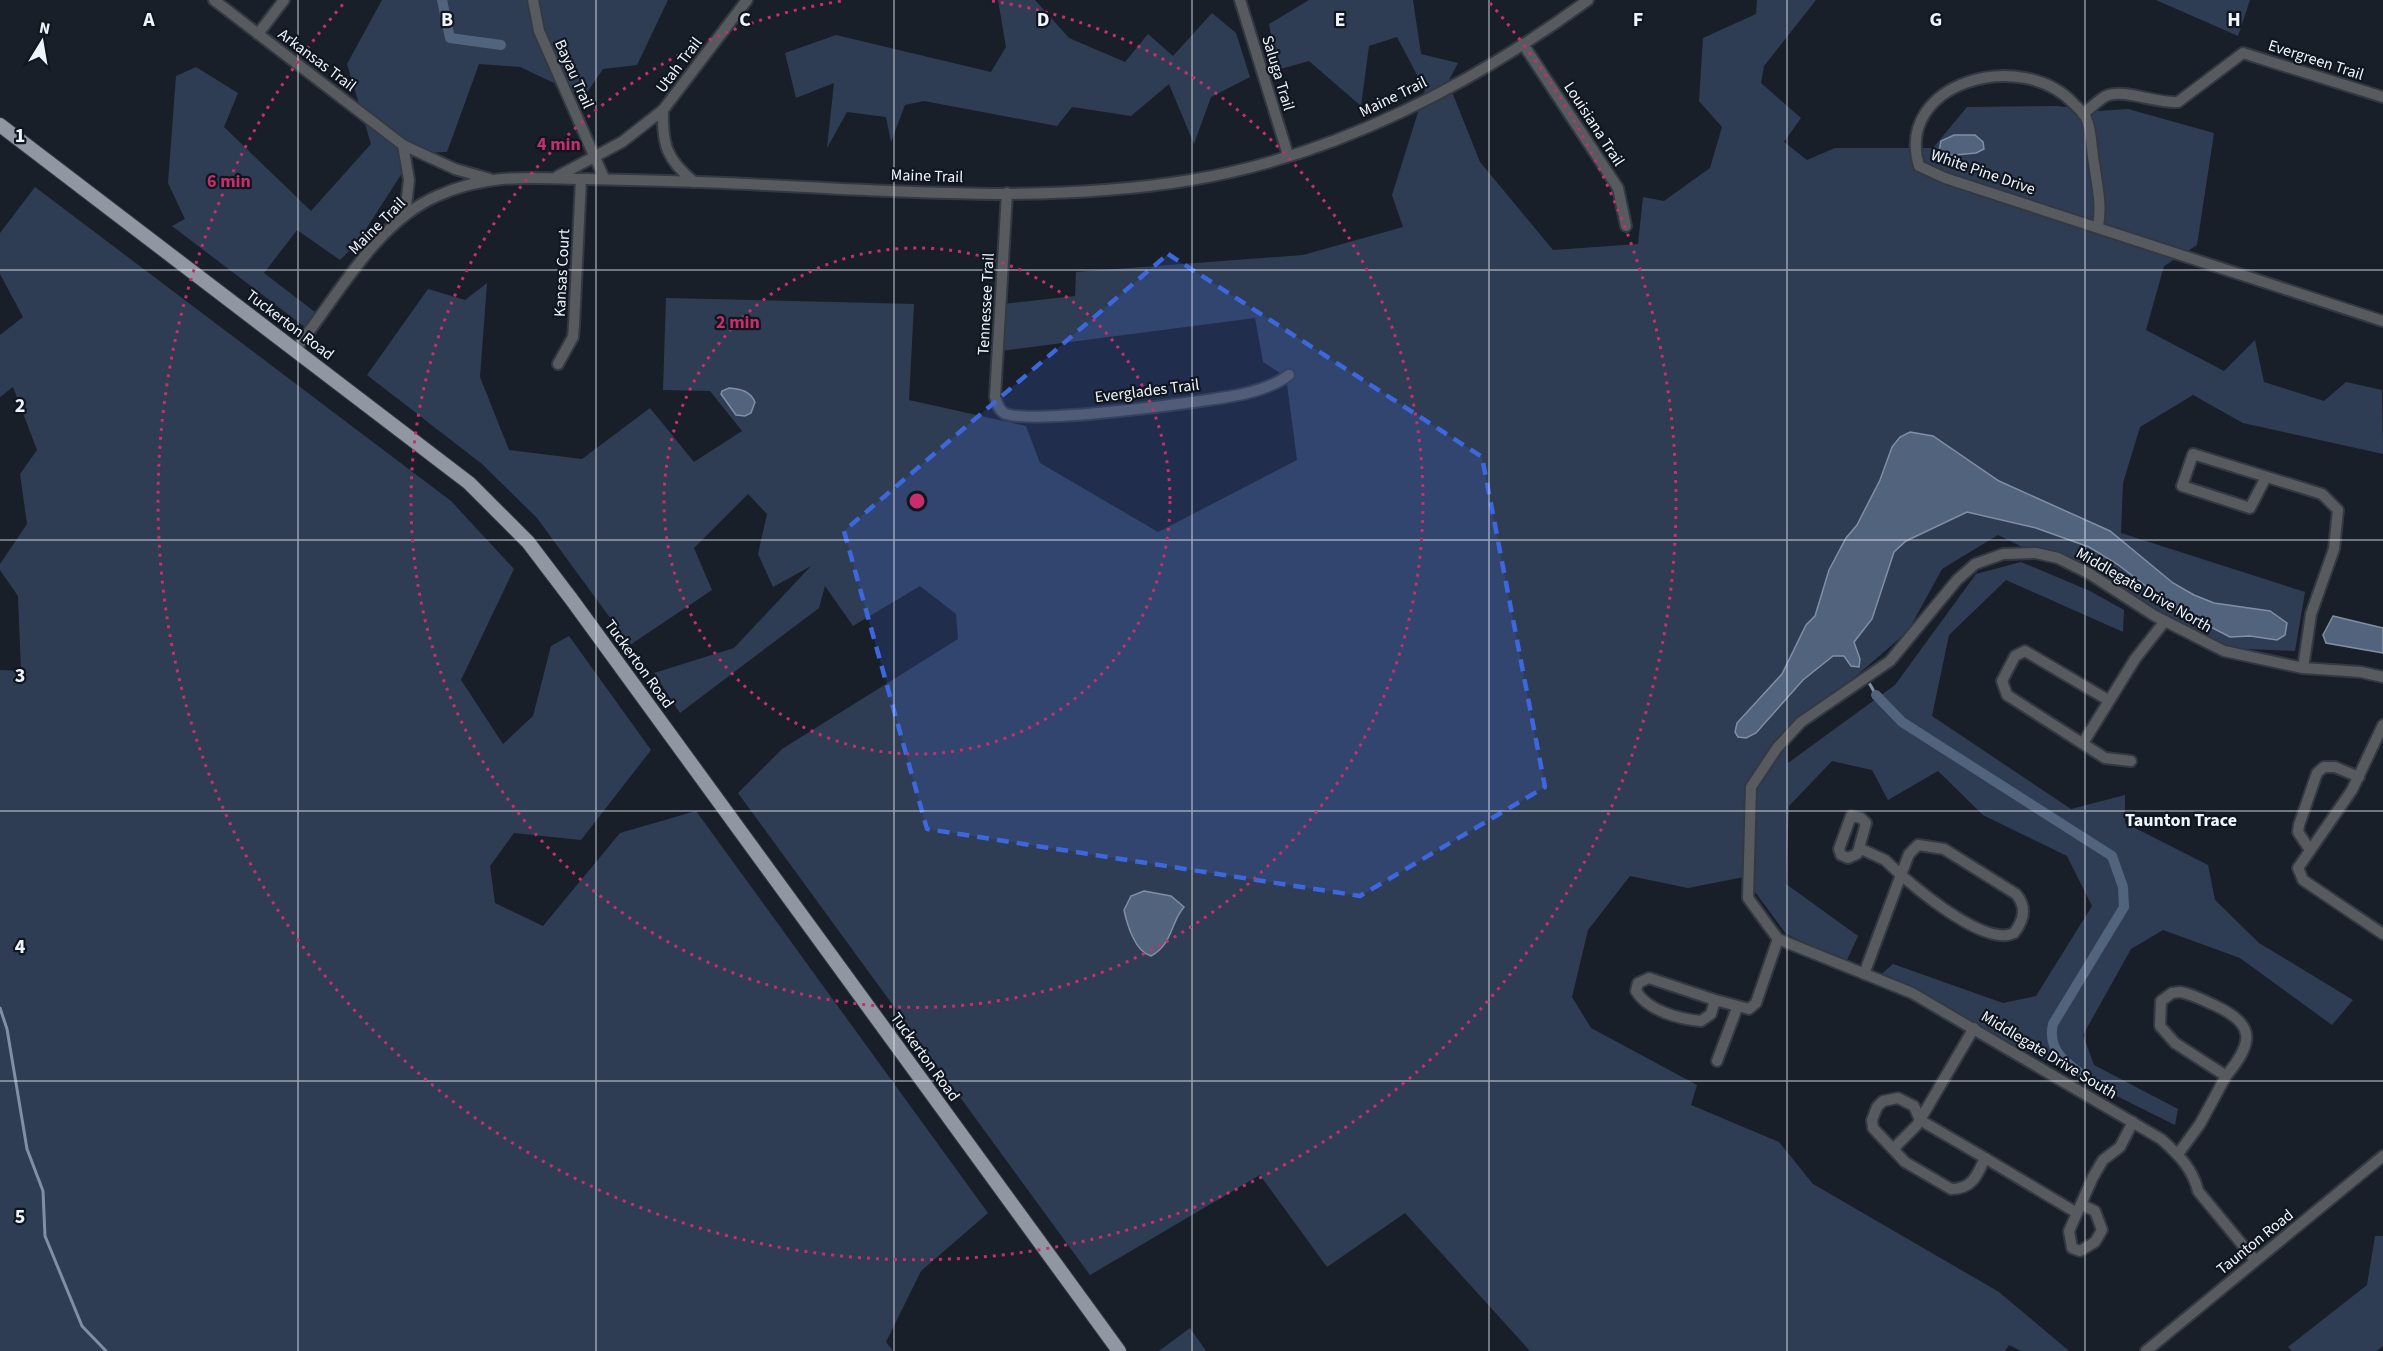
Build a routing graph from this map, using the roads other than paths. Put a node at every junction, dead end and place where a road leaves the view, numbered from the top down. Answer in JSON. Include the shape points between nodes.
{"nodes":[{"id":1,"x":214,"y":0,"type":"edge"},
{"id":2,"x":284,"y":0,"type":"edge"},
{"id":3,"x":533,"y":0,"type":"edge"},
{"id":4,"x":747,"y":0,"type":"edge"},
{"id":5,"x":1240,"y":0,"type":"edge"},
{"id":6,"x":1588,"y":0,"type":"edge"},
{"id":7,"x":258,"y":34,"type":"junction"},
{"id":8,"x":1523,"y":44,"type":"junction"},
{"id":9,"x":2383,"y":98,"type":"edge"},
{"id":10,"x":663,"y":110,"type":"junction"},
{"id":11,"x":2083,"y":114,"type":"junction"},
{"id":12,"x":0,"y":125,"type":"edge"},
{"id":13,"x":403,"y":145,"type":"junction"},
{"id":14,"x":1288,"y":155,"type":"junction"},
{"id":15,"x":595,"y":158,"type":"junction"},
{"id":16,"x":557,"y":176,"type":"junction"},
{"id":17,"x":604,"y":178,"type":"junction"},
{"id":18,"x":491,"y":179,"type":"junction"},
{"id":19,"x":581,"y":179,"type":"junction"},
{"id":20,"x":694,"y":182,"type":"junction"},
{"id":21,"x":1007,"y":193,"type":"junction"},
{"id":22,"x":405,"y":215,"type":"junction"},
{"id":23,"x":1626,"y":226,"type":"dead end"},
{"id":24,"x":2098,"y":226,"type":"junction"},
{"id":25,"x":2383,"y":321,"type":"edge"},
{"id":26,"x":295,"y":350,"type":"junction"},
{"id":27,"x":558,"y":364,"type":"dead end"},
{"id":28,"x":1289,"y":375,"type":"dead end"},
{"id":29,"x":1004,"y":413,"type":"joint"},
{"id":30,"x":2266,"y":477,"type":"junction"},
{"id":31,"x":2164,"y":621,"type":"junction"},
{"id":32,"x":2303,"y":668,"type":"junction"},
{"id":33,"x":2383,"y":677,"type":"edge"},
{"id":34,"x":2108,"y":700,"type":"junction"},
{"id":35,"x":2383,"y":725,"type":"edge"},
{"id":36,"x":2083,"y":743,"type":"junction"},
{"id":37,"x":2131,"y":761,"type":"dead end"},
{"id":38,"x":2359,"y":777,"type":"junction"},
{"id":39,"x":1859,"y":848,"type":"dead end"},
{"id":40,"x":2310,"y":850,"type":"junction"},
{"id":41,"x":1901,"y":875,"type":"junction"},
{"id":42,"x":2383,"y":934,"type":"edge"},
{"id":43,"x":1778,"y":939,"type":"junction"},
{"id":44,"x":1864,"y":974,"type":"junction"},
{"id":45,"x":1715,"y":1000,"type":"junction"},
{"id":46,"x":1737,"y":1008,"type":"junction"},
{"id":47,"x":1974,"y":1028,"type":"junction"},
{"id":48,"x":1717,"y":1061,"type":"dead end"},
{"id":49,"x":2226,"y":1076,"type":"junction"},
{"id":50,"x":1920,"y":1120,"type":"junction"},
{"id":51,"x":2133,"y":1122,"type":"junction"},
{"id":52,"x":1894,"y":1148,"type":"junction"},
{"id":53,"x":2178,"y":1154,"type":"junction"},
{"id":54,"x":2383,"y":1156,"type":"edge"},
{"id":55,"x":1985,"y":1158,"type":"junction"},
{"id":56,"x":2255,"y":1260,"type":"junction"},
{"id":57,"x":1119,"y":1351,"type":"edge"},
{"id":58,"x":2146,"y":1351,"type":"edge"}],
"edges":[{"from":1,"to":7,"type":"street","name":"Arkansas Trail"},
{"from":2,"to":7,"type":"street"},
{"from":3,"to":15,"type":"street","name":"Bayau Trail","via":[[538,31]]},
{"from":4,"to":10,"type":"street","name":"Utah Trail"},
{"from":5,"to":14,"type":"street","name":"Saluga Trail"},
{"from":6,"to":8,"type":"street","name":"Maine Trail"},
{"from":7,"to":13,"type":"street","name":"Arkansas Trail"},
{"from":8,"to":14,"type":"street","name":"Maine Trail","via":[[1424,100],[1363,129]]},
{"from":8,"to":23,"type":"street","name":"Louisiana Trail","via":[[1618,188]]},
{"from":9,"to":11,"type":"street","name":"Evergreen Trail","via":[[2243,53],[2178,102],[2107,95]]},
{"from":10,"to":15,"type":"street","name":"Utah Trail"},
{"from":10,"to":20,"type":"street","via":[[666,149]]},
{"from":11,"to":24,"type":"street","via":[[2101,208]]},
{"from":11,"to":24,"type":"street","name":"White Pine Drive","via":[[2067,97],[2039,80],[2006,75],[1969,81],[1948,90],[1934,104],[1919,125],[1914,150],[1919,166],[1946,178]]},
{"from":12,"to":26,"type":"main road","name":"Tuckerton Road"},
{"from":13,"to":18,"type":"street","name":"Arkansas Trail","via":[[456,169]]},
{"from":13,"to":22,"type":"street","via":[[410,180]]},
{"from":14,"to":21,"type":"street","name":"Maine Trail","via":[[1191,180],[1074,192]]},
{"from":15,"to":16,"type":"street","name":"Utah Trail"},
{"from":15,"to":17,"type":"street"},
{"from":16,"to":18,"type":"street","name":"Maine Trail"},
{"from":16,"to":19,"type":"street","name":"Maine Trail"},
{"from":17,"to":19,"type":"street","name":"Maine Trail"},
{"from":17,"to":20,"type":"street","name":"Maine Trail"},
{"from":18,"to":22,"type":"street","name":"Maine Trail","via":[[435,196]]},
{"from":19,"to":27,"type":"street","name":"Kansas Court","via":[[573,337]]},
{"from":20,"to":21,"type":"street","name":"Maine Trail"},
{"from":21,"to":29,"type":"street","name":"Tennessee Trail","via":[[995,397]]},
{"from":22,"to":26,"type":"street","name":"Maine Trail","via":[[360,262]]},
{"from":24,"to":25,"type":"street","name":"White Pine Drive"},
{"from":26,"to":57,"type":"main road","name":"Tuckerton Road","via":[[469,483],[528,542]]},
{"from":28,"to":29,"type":"street","name":"Everglades Trail","via":[[1276,384],[1242,394],[1111,413],[1025,417]]},
{"from":30,"to":30,"type":"street","via":[[2193,454],[2182,486],[2250,508]]},
{"from":30,"to":32,"type":"street","via":[[2322,494],[2338,510],[2334,549],[2311,614]]},
{"from":31,"to":32,"type":"street","name":"Middlegate Drive North","via":[[2224,651]]},
{"from":31,"to":34,"type":"street"},
{"from":31,"to":43,"type":"street","name":"Middlegate Drive North","via":[[2090,574],[2047,554],[2014,552],[1975,564],[1890,661],[1801,722],[1777,748],[1751,787],[1749,898]]},
{"from":32,"to":33,"type":"street","name":"Middlegate Drive North"},
{"from":34,"to":36,"type":"street"},
{"from":34,"to":36,"type":"street","via":[[2025,651],[2015,656],[2004,674],[2007,695]]},
{"from":35,"to":38,"type":"street"},
{"from":36,"to":37,"type":"street","via":[[2105,758]]},
{"from":38,"to":40,"type":"street"},
{"from":38,"to":40,"type":"street","via":[[2335,767],[2324,767],[2317,773],[2298,832]]},
{"from":39,"to":41,"type":"street","via":[[1885,860]]},
{"from":40,"to":42,"type":"street","via":[[2298,868],[2303,880]]},
{"from":41,"to":41,"type":"street","via":[[1953,914],[1990,934],[2007,936],[2022,920],[2023,906],[2012,890],[1938,846],[1918,844]]},
{"from":41,"to":44,"type":"street"},
{"from":43,"to":44,"type":"street","name":"Middlegate Drive South"},
{"from":43,"to":46,"type":"street","via":[[1756,1003],[1749,1009]]},
{"from":44,"to":47,"type":"street","name":"Middlegate Drive South","via":[[1912,993]]},
{"from":45,"to":45,"type":"street","via":[[1711,1014],[1701,1021],[1686,1020],[1642,1001],[1636,991],[1638,983],[1649,978]]},
{"from":45,"to":46,"type":"street"},
{"from":46,"to":48,"type":"street"},
{"from":47,"to":50,"type":"street"},
{"from":47,"to":51,"type":"street","name":"Middlegate Drive South"},
{"from":49,"to":49,"type":"street","via":[[2243,1051],[2248,1035],[2243,1024],[2227,1011],[2186,993],[2172,993],[2164,998],[2159,1018],[2168,1038]]},
{"from":49,"to":53,"type":"street","via":[[2200,1124]]},
{"from":50,"to":52,"type":"street"},
{"from":50,"to":52,"type":"street","via":[[1914,1106],[1898,1098],[1883,1101],[1877,1107],[1873,1128]]},
{"from":50,"to":55,"type":"street"},
{"from":51,"to":53,"type":"street","name":"Middlegate Drive South"},
{"from":51,"to":55,"type":"street","via":[[2120,1147],[2103,1160],[2079,1209]]},
{"from":52,"to":55,"type":"street","via":[[1905,1162],[1951,1189],[1974,1181]]},
{"from":53,"to":56,"type":"street","name":"Middlegate Drive South","via":[[2195,1178],[2198,1191]]},
{"from":54,"to":56,"type":"street","name":"Taunton Road"},
{"from":56,"to":58,"type":"street","name":"Taunton Road"}]}
